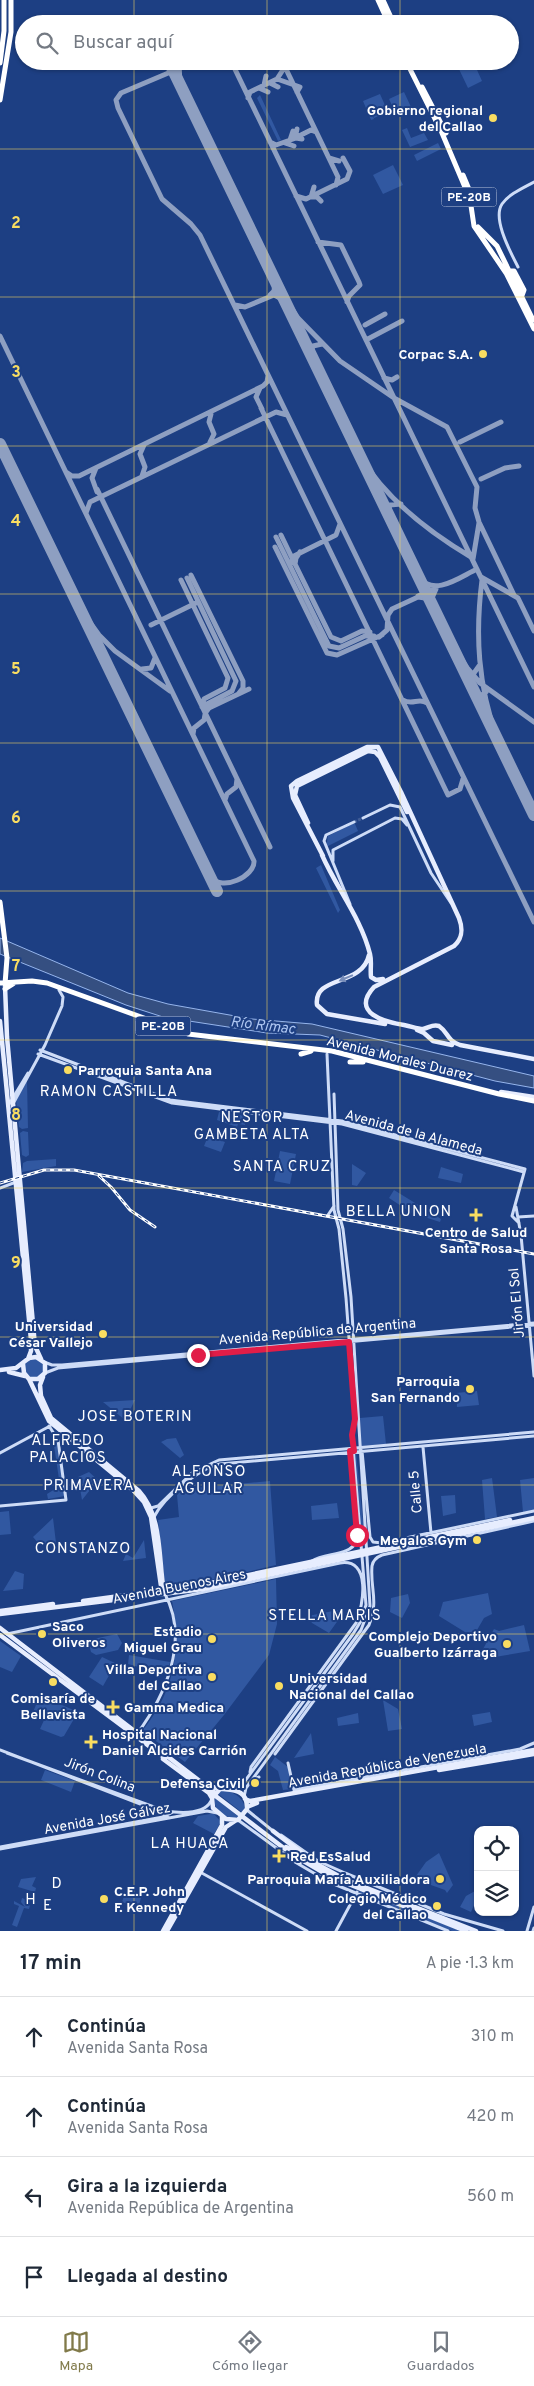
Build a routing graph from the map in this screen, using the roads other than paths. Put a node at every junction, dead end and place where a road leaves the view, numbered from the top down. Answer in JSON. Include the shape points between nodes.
{"nodes":[{"id":1,"x":4,"y":0,"type":"edge"},
{"id":2,"x":11,"y":0,"type":"edge"},
{"id":3,"x":381,"y":1,"type":"edge"},
{"id":4,"x":386,"y":15,"type":"edge"},
{"id":5,"x":389,"y":15,"type":"edge"},
{"id":6,"x":0,"y":63,"type":"edge"},
{"id":7,"x":412,"y":70,"type":"edge"},
{"id":8,"x":413,"y":70,"type":"edge"},
{"id":9,"x":0,"y":100,"type":"edge"},
{"id":10,"x":534,"y":182,"type":"edge"},
{"id":11,"x":495,"y":243,"type":"junction"},
{"id":12,"x":490,"y":249,"type":"junction"},
{"id":13,"x":518,"y":267,"type":"joint"},
{"id":14,"x":510,"y":271,"type":"junction"},
{"id":15,"x":517,"y":275,"type":"junction"},
{"id":16,"x":521,"y":284,"type":"junction"},
{"id":17,"x":529,"y":288,"type":"dead end"},
{"id":18,"x":521,"y":299,"type":"junction"},
{"id":19,"x":532,"y":320,"type":"edge"},
{"id":20,"x":534,"y":329,"type":"edge"},
{"id":21,"x":363,"y":818,"type":"tunnel mouth"},
{"id":22,"x":354,"y":822,"type":"tunnel mouth"},
{"id":23,"x":414,"y":822,"type":"junction"},
{"id":24,"x":410,"y":829,"type":"junction"},
{"id":25,"x":323,"y":856,"type":"junction"},
{"id":26,"x":335,"y":870,"type":"junction"},
{"id":27,"x":0,"y":902,"type":"edge"},
{"id":28,"x":452,"y":904,"type":"junction"},
{"id":29,"x":352,"y":909,"type":"junction"},
{"id":30,"x":369,"y":950,"type":"junction"},
{"id":31,"x":390,"y":978,"type":"junction"},
{"id":32,"x":4,"y":983,"type":"edge"},
{"id":33,"x":13,"y":983,"type":"junction"},
{"id":34,"x":59,"y":990,"type":"junction"},
{"id":35,"x":2,"y":1002,"type":"edge"},
{"id":36,"x":0,"y":1021,"type":"edge"},
{"id":37,"x":428,"y":1027,"type":"junction"},
{"id":38,"x":446,"y":1034,"type":"junction"},
{"id":39,"x":427,"y":1036,"type":"junction"},
{"id":40,"x":440,"y":1042,"type":"junction"},
{"id":41,"x":311,"y":1051,"type":"junction"},
{"id":42,"x":40,"y":1052,"type":"junction"},
{"id":43,"x":301,"y":1054,"type":"dead end"},
{"id":44,"x":328,"y":1054,"type":"dead end"},
{"id":45,"x":534,"y":1060,"type":"edge"},
{"id":46,"x":350,"y":1062,"type":"dead end"},
{"id":47,"x":363,"y":1062,"type":"junction"},
{"id":48,"x":14,"y":1093,"type":"junction"},
{"id":49,"x":334,"y":1094,"type":"dead end"},
{"id":50,"x":534,"y":1101,"type":"edge"},
{"id":51,"x":11,"y":1104,"type":"junction"},
{"id":52,"x":330,"y":1122,"type":"junction"},
{"id":53,"x":335,"y":1122,"type":"junction"},
{"id":54,"x":331,"y":1138,"type":"junction"},
{"id":55,"x":336,"y":1138,"type":"junction"},
{"id":56,"x":18,"y":1182,"type":"junction"},
{"id":57,"x":0,"y":1188,"type":"edge"},
{"id":58,"x":516,"y":1205,"type":"junction"},
{"id":59,"x":334,"y":1206,"type":"junction"},
{"id":60,"x":328,"y":1215,"type":"dead end"},
{"id":61,"x":534,"y":1216,"type":"edge"},
{"id":62,"x":518,"y":1217,"type":"junction"},
{"id":63,"x":524,"y":1217,"type":"junction"},
{"id":64,"x":519,"y":1223,"type":"junction"},
{"id":65,"x":520,"y":1229,"type":"junction"},
{"id":66,"x":532,"y":1324,"type":"edge"},
{"id":67,"x":350,"y":1340,"type":"junction"},
{"id":68,"x":28,"y":1359,"type":"junction"},
{"id":69,"x":42,"y":1360,"type":"junction"},
{"id":70,"x":23,"y":1364,"type":"junction"},
{"id":71,"x":62,"y":1366,"type":"junction"},
{"id":72,"x":0,"y":1372,"type":"edge"},
{"id":73,"x":44,"y":1375,"type":"junction"},
{"id":74,"x":534,"y":1376,"type":"edge"},
{"id":75,"x":27,"y":1377,"type":"junction"},
{"id":76,"x":53,"y":1424,"type":"junction"},
{"id":77,"x":62,"y":1432,"type":"junction"},
{"id":78,"x":534,"y":1432,"type":"edge"},
{"id":79,"x":69,"y":1435,"type":"junction"},
{"id":80,"x":534,"y":1436,"type":"edge"},
{"id":81,"x":57,"y":1437,"type":"junction"},
{"id":82,"x":422,"y":1447,"type":"junction"},
{"id":83,"x":352,"y":1449,"type":"junction"},
{"id":84,"x":371,"y":1449,"type":"junction"},
{"id":85,"x":360,"y":1450,"type":"junction"},
{"id":86,"x":0,"y":1453,"type":"edge"},
{"id":87,"x":362,"y":1497,"type":"junction"},
{"id":88,"x":367,"y":1501,"type":"junction"},
{"id":89,"x":0,"y":1506,"type":"edge"},
{"id":90,"x":151,"y":1508,"type":"junction"},
{"id":91,"x":364,"y":1514,"type":"junction"},
{"id":92,"x":534,"y":1516,"type":"edge"},
{"id":93,"x":154,"y":1517,"type":"junction"},
{"id":94,"x":526,"y":1518,"type":"junction"},
{"id":95,"x":369,"y":1521,"type":"junction"},
{"id":96,"x":363,"y":1532,"type":"junction"},
{"id":97,"x":155,"y":1535,"type":"junction"},
{"id":98,"x":431,"y":1535,"type":"junction"},
{"id":99,"x":450,"y":1536,"type":"junction"},
{"id":100,"x":420,"y":1542,"type":"junction"},
{"id":101,"x":436,"y":1543,"type":"junction"},
{"id":102,"x":365,"y":1552,"type":"junction"},
{"id":103,"x":306,"y":1562,"type":"junction"},
{"id":104,"x":163,"y":1592,"type":"junction"},
{"id":105,"x":176,"y":1592,"type":"junction"},
{"id":106,"x":106,"y":1598,"type":"junction"},
{"id":107,"x":169,"y":1600,"type":"junction"},
{"id":108,"x":53,"y":1606,"type":"junction"},
{"id":109,"x":0,"y":1612,"type":"edge"},
{"id":110,"x":0,"y":1632,"type":"edge"},
{"id":111,"x":7,"y":1634,"type":"junction"},
{"id":112,"x":54,"y":1673,"type":"junction"},
{"id":113,"x":136,"y":1735,"type":"junction"},
{"id":114,"x":534,"y":1746,"type":"edge"},
{"id":115,"x":0,"y":1750,"type":"edge"},
{"id":116,"x":270,"y":1750,"type":"junction"},
{"id":117,"x":158,"y":1751,"type":"junction"},
{"id":118,"x":534,"y":1754,"type":"edge"},
{"id":119,"x":288,"y":1763,"type":"dead end"},
{"id":120,"x":89,"y":1783,"type":"junction"},
{"id":121,"x":220,"y":1789,"type":"junction"},
{"id":122,"x":234,"y":1789,"type":"junction"},
{"id":123,"x":302,"y":1791,"type":"junction"},
{"id":124,"x":213,"y":1796,"type":"junction"},
{"id":125,"x":245,"y":1798,"type":"junction"},
{"id":126,"x":247,"y":1809,"type":"junction"},
{"id":127,"x":175,"y":1812,"type":"junction"},
{"id":128,"x":219,"y":1815,"type":"junction"},
{"id":129,"x":168,"y":1817,"type":"junction"},
{"id":130,"x":178,"y":1817,"type":"junction"},
{"id":131,"x":237,"y":1820,"type":"junction"},
{"id":132,"x":272,"y":1831,"type":"junction"},
{"id":133,"x":0,"y":1848,"type":"edge"},
{"id":134,"x":286,"y":1848,"type":"junction"},
{"id":135,"x":286,"y":1855,"type":"junction"},
{"id":136,"x":311,"y":1867,"type":"junction"},
{"id":137,"x":321,"y":1868,"type":"junction"},
{"id":138,"x":199,"y":1871,"type":"junction"},
{"id":139,"x":339,"y":1871,"type":"junction"},
{"id":140,"x":344,"y":1879,"type":"junction"},
{"id":141,"x":359,"y":1887,"type":"junction"},
{"id":142,"x":534,"y":1907,"type":"edge"},
{"id":143,"x":527,"y":1930,"type":"edge"},
{"id":144,"x":163,"y":1931,"type":"edge"},
{"id":145,"x":167,"y":1931,"type":"edge"},
{"id":146,"x":307,"y":1931,"type":"edge"},
{"id":147,"x":336,"y":1931,"type":"edge"},
{"id":148,"x":448,"y":1931,"type":"edge"},
{"id":149,"x":466,"y":1931,"type":"edge"},
{"id":150,"x":476,"y":1931,"type":"edge"},
{"id":151,"x":504,"y":1931,"type":"edge"}],
"edges":[{"from":1,"to":6,"type":"highway"},
{"from":2,"to":9,"type":"highway","via":[[11,32]]},
{"from":3,"to":4,"type":"highway"},
{"from":3,"to":5,"type":"highway"},
{"from":7,"to":12,"type":"highway","number":"PE-20B","via":[[470,200],[474,226]]},
{"from":8,"to":11,"type":"highway","number":"PE-20B","via":[[435,108],[470,189],[478,227]]},
{"from":10,"to":13,"type":"main road","via":[[507,199],[501,207],[500,220],[506,242]]},
{"from":11,"to":12,"type":"highway","via":[[490,244]]},
{"from":11,"to":14,"type":"highway","number":"PE-20B"},
{"from":12,"to":18,"type":"highway","number":"PE-20B"},
{"from":13,"to":15,"type":"highway"},
{"from":14,"to":15,"type":"highway"},
{"from":14,"to":18,"type":"highway","number":"PE-20B"},
{"from":15,"to":16,"type":"highway"},
{"from":16,"to":17,"type":"highway"},
{"from":16,"to":18,"type":"highway","via":[[524,290]]},
{"from":18,"to":19,"type":"highway","number":"PE-20B"},
{"from":19,"to":20,"type":"highway","number":"PE-20B"},
{"from":21,"to":24,"type":"main road","via":[[396,805],[403,811]]},
{"from":22,"to":26,"type":"main road","via":[[324,838],[324,846]]},
{"from":23,"to":25,"type":"main road","via":[[380,757],[374,752],[366,752],[301,783],[296,789],[296,797]]},
{"from":23,"to":25,"type":"main road","via":[[378,747],[366,747],[295,781],[291,789]]},
{"from":23,"to":28,"type":"main road"},
{"from":24,"to":26,"type":"main road","via":[[404,821],[395,818],[336,847],[332,856]]},
{"from":24,"to":28,"type":"main road"},
{"from":25,"to":29,"type":"main road","via":[[343,898]]},
{"from":26,"to":29,"type":"main road"},
{"from":27,"to":32,"type":"highway","via":[[6,958]]},
{"from":28,"to":31,"type":"main road","via":[[462,929],[457,943]]},
{"from":29,"to":30,"type":"main road"},
{"from":30,"to":31,"type":"main road","via":[[372,978]]},
{"from":30,"to":39,"type":"main road","one_way":true,"via":[[366,965],[361,971],[319,992],[318,1008],[327,1014],[419,1031]]},
{"from":31,"to":37,"type":"main road","via":[[369,993],[367,1005],[371,1014],[384,1021],[422,1029]]},
{"from":32,"to":33,"type":"highway"},
{"from":32,"to":33,"type":"highway"},
{"from":32,"to":35,"type":"main road"},
{"from":33,"to":34,"type":"highway","name":"Avenida Morales Duarez","number":"PE-20B"},
{"from":33,"to":50,"type":"highway","name":"Avenida Morales Duarez","number":"PE-20B","via":[[51,984],[188,1034],[327,1050]]},
{"from":34,"to":41,"type":"highway","name":"Avenida Morales Duarez","number":"PE-20B","via":[[186,1037]]},
{"from":34,"to":42,"type":"main road","via":[[63,997],[62,1006]]},
{"from":35,"to":48,"type":"main road"},
{"from":36,"to":51,"type":"main road"},
{"from":37,"to":38,"type":"main road","via":[[439,1026]]},
{"from":37,"to":39,"type":"main road"},
{"from":38,"to":40,"type":"main road"},
{"from":38,"to":45,"type":"main road","via":[[450,1041],[460,1045]]},
{"from":39,"to":40,"type":"main road"},
{"from":40,"to":45,"type":"main road"},
{"from":41,"to":43,"type":"highway"},
{"from":41,"to":47,"type":"highway","name":"Avenida Morales Duarez","number":"PE-20B"},
{"from":42,"to":48,"type":"main road"},
{"from":42,"to":51,"type":"main road"},
{"from":42,"to":52,"type":"main road","name":"Avenida de la Alameda","via":[[172,1103]]},
{"from":44,"to":52,"type":"main road"},
{"from":46,"to":47,"type":"highway"},
{"from":47,"to":50,"type":"highway","name":"Avenida Morales Duarez","number":"PE-20B"},
{"from":48,"to":51,"type":"main road"},
{"from":49,"to":53,"type":"main road"},
{"from":51,"to":56,"type":"main road"},
{"from":52,"to":53,"type":"main road","name":"Avenida de la Alameda"},
{"from":52,"to":54,"type":"main road"},
{"from":53,"to":55,"type":"main road"},
{"from":53,"to":58,"type":"main road","name":"Avenida de la Alameda","via":[[524,1171]]},
{"from":54,"to":55,"type":"main road"},
{"from":54,"to":59,"type":"main road"},
{"from":55,"to":67,"type":"main road","via":[[339,1214],[348,1274]]},
{"from":56,"to":57,"type":"main road"},
{"from":56,"to":68,"type":"main road","via":[[31,1349]]},
{"from":56,"to":69,"type":"main road","via":[[35,1348]]},
{"from":58,"to":62,"type":"main road","name":"Jirón El Sol"},
{"from":58,"to":64,"type":"main road","via":[[512,1217]]},
{"from":59,"to":60,"type":"main road"},
{"from":59,"to":67,"type":"main road"},
{"from":61,"to":63,"type":"main road"},
{"from":62,"to":63,"type":"main road"},
{"from":62,"to":64,"type":"main road","name":"Jirón El Sol"},
{"from":63,"to":65,"type":"main road","name":"Jirón El Sol"},
{"from":64,"to":65,"type":"main road","name":"Jirón El Sol"},
{"from":65,"to":66,"type":"main road","name":"Jirón El Sol"},
{"from":66,"to":67,"type":"main road","name":"Avenida República de Argentina"},
{"from":66,"to":74,"type":"main road","name":"Jirón El Sol"},
{"from":67,"to":71,"type":"main road","name":"Avenida República de Argentina"},
{"from":67,"to":83,"type":"main road","via":[[355,1419]]},
{"from":67,"to":85,"type":"main road"},
{"from":68,"to":69,"type":"main road"},
{"from":68,"to":70,"type":"main road"},
{"from":69,"to":71,"type":"main road","name":"Avenida República de Argentina"},
{"from":69,"to":73,"type":"main road"},
{"from":70,"to":72,"type":"main road"},
{"from":70,"to":75,"type":"main road"},
{"from":71,"to":73,"type":"main road","name":"Avenida República de Argentina"},
{"from":72,"to":75,"type":"main road","via":[[16,1372]]},
{"from":73,"to":75,"type":"main road","via":[[36,1380]]},
{"from":73,"to":76,"type":"main road","via":[[40,1385]]},
{"from":75,"to":76,"type":"main road","via":[[34,1386],[44,1415]]},
{"from":76,"to":77,"type":"main road"},
{"from":76,"to":79,"type":"main road"},
{"from":76,"to":81,"type":"main road"},
{"from":76,"to":86,"type":"main road"},
{"from":77,"to":79,"type":"main road"},
{"from":77,"to":81,"type":"main road","via":[[58,1432]]},
{"from":78,"to":84,"type":"main road"},
{"from":79,"to":90,"type":"main road","via":[[138,1490]]},
{"from":79,"to":97,"type":"main road","via":[[140,1496],[150,1514]]},
{"from":80,"to":82,"type":"main road"},
{"from":81,"to":89,"type":"main road","via":[[66,1500]]},
{"from":82,"to":84,"type":"main road"},
{"from":82,"to":98,"type":"main road","name":"Calle 5"},
{"from":83,"to":85,"type":"main road"},
{"from":83,"to":90,"type":"main road","via":[[216,1461],[194,1472],[158,1506]]},
{"from":83,"to":93,"type":"main road","via":[[212,1466],[188,1480]]},
{"from":83,"to":96,"type":"main road"},
{"from":83,"to":103,"type":"main road","via":[[357,1541],[349,1550]]},
{"from":84,"to":85,"type":"main road"},
{"from":85,"to":87,"type":"main road"},
{"from":85,"to":88,"type":"main road"},
{"from":87,"to":88,"type":"main road"},
{"from":87,"to":91,"type":"main road"},
{"from":88,"to":95,"type":"main road"},
{"from":90,"to":93,"type":"main road"},
{"from":91,"to":95,"type":"main road"},
{"from":91,"to":96,"type":"main road"},
{"from":92,"to":94,"type":"main road"},
{"from":92,"to":98,"type":"main road"},
{"from":92,"to":101,"type":"main road"},
{"from":93,"to":97,"type":"main road"},
{"from":94,"to":98,"type":"main road"},
{"from":94,"to":99,"type":"main road"},
{"from":95,"to":98,"type":"main road","via":[[373,1542]]},
{"from":96,"to":102,"type":"main road"},
{"from":97,"to":104,"type":"main road"},
{"from":98,"to":100,"type":"main road"},
{"from":99,"to":100,"type":"main road"},
{"from":99,"to":101,"type":"main road"},
{"from":100,"to":101,"type":"main road"},
{"from":100,"to":102,"type":"main road"},
{"from":100,"to":116,"type":"main road","via":[[375,1560],[372,1566],[375,1603],[369,1625]]},
{"from":102,"to":103,"type":"main road"},
{"from":102,"to":105,"type":"main road","via":[[203,1589]]},
{"from":102,"to":116,"type":"main road","via":[[365,1608],[355,1635]]},
{"from":103,"to":104,"type":"main road"},
{"from":104,"to":105,"type":"main road"},
{"from":104,"to":106,"type":"main road"},
{"from":104,"to":107,"type":"main road"},
{"from":105,"to":107,"type":"main road"},
{"from":106,"to":108,"type":"main road"},
{"from":106,"to":108,"type":"main road","via":[[100,1602]]},
{"from":107,"to":111,"type":"main road","name":"Avenida Buenos Aires"},
{"from":107,"to":113,"type":"main road","via":[[174,1636],[172,1664],[162,1695]]},
{"from":107,"to":116,"type":"main road","name":"Avenida Buenos Aires","via":[[340,1563],[356,1565],[361,1574],[363,1598],[356,1622]]},
{"from":108,"to":109,"type":"main road"},
{"from":110,"to":111,"type":"main road"},
{"from":110,"to":112,"type":"main road"},
{"from":111,"to":112,"type":"main road"},
{"from":112,"to":113,"type":"main road"},
{"from":113,"to":117,"type":"main road"},
{"from":114,"to":123,"type":"main road"},
{"from":114,"to":123,"type":"main road","name":"Avenida República de Venezuela","via":[[524,1751]]},
{"from":115,"to":120,"type":"main road","name":"Jirón Colina"},
{"from":116,"to":122,"type":"main road","via":[[240,1787]]},
{"from":116,"to":125,"type":"main road","via":[[258,1775],[245,1790]]},
{"from":117,"to":121,"type":"main road"},
{"from":117,"to":124,"type":"main road"},
{"from":117,"to":124,"type":"main road"},
{"from":118,"to":126,"type":"main road","name":"Avenida República de Venezuela","via":[[257,1802]]},
{"from":119,"to":123,"type":"main road","via":[[294,1790]]},
{"from":120,"to":127,"type":"main road","name":"Jirón Colina"},
{"from":120,"to":129,"type":"main road","name":"Jirón Colina"},
{"from":121,"to":122,"type":"main road"},
{"from":121,"to":124,"type":"main road"},
{"from":122,"to":125,"type":"main road"},
{"from":123,"to":125,"type":"main road","name":"Avenida República de Venezuela","via":[[250,1801]]},
{"from":124,"to":127,"type":"main road","name":"Jirón Colina","via":[[204,1809]]},
{"from":124,"to":128,"type":"main road"},
{"from":124,"to":134,"type":"main road","bridge":true},
{"from":125,"to":126,"type":"main road"},
{"from":126,"to":131,"type":"main road"},
{"from":126,"to":132,"type":"main road"},
{"from":127,"to":129,"type":"main road","name":"Avenida José Gálvez"},
{"from":127,"to":130,"type":"main road"},
{"from":128,"to":130,"type":"main road","name":"Avenida José Gálvez","via":[[210,1811]]},
{"from":128,"to":131,"type":"main road"},
{"from":128,"to":138,"type":"main road","via":[[223,1823]]},
{"from":129,"to":130,"type":"main road","name":"Avenida José Gálvez"},
{"from":129,"to":133,"type":"main road","name":"Avenida José Gálvez"},
{"from":131,"to":135,"type":"main road"},
{"from":131,"to":138,"type":"main road","via":[[226,1826]]},
{"from":132,"to":137,"type":"main road"},
{"from":132,"to":139,"type":"main road"},
{"from":134,"to":136,"type":"main road"},
{"from":134,"to":137,"type":"main road"},
{"from":135,"to":136,"type":"main road"},
{"from":135,"to":141,"type":"main road","via":[[318,1877]]},
{"from":136,"to":141,"type":"main road"},
{"from":137,"to":140,"type":"main road"},
{"from":138,"to":144,"type":"main road"},
{"from":138,"to":145,"type":"main road"},
{"from":138,"to":146,"type":"main road"},
{"from":139,"to":140,"type":"main road"},
{"from":139,"to":141,"type":"main road"},
{"from":140,"to":141,"type":"main road"},
{"from":141,"to":147,"type":"main road"},
{"from":141,"to":148,"type":"main road"},
{"from":141,"to":149,"type":"main road"},
{"from":141,"to":150,"type":"main road"},
{"from":141,"to":151,"type":"main road"},
{"from":142,"to":143,"type":"main road"}]}
